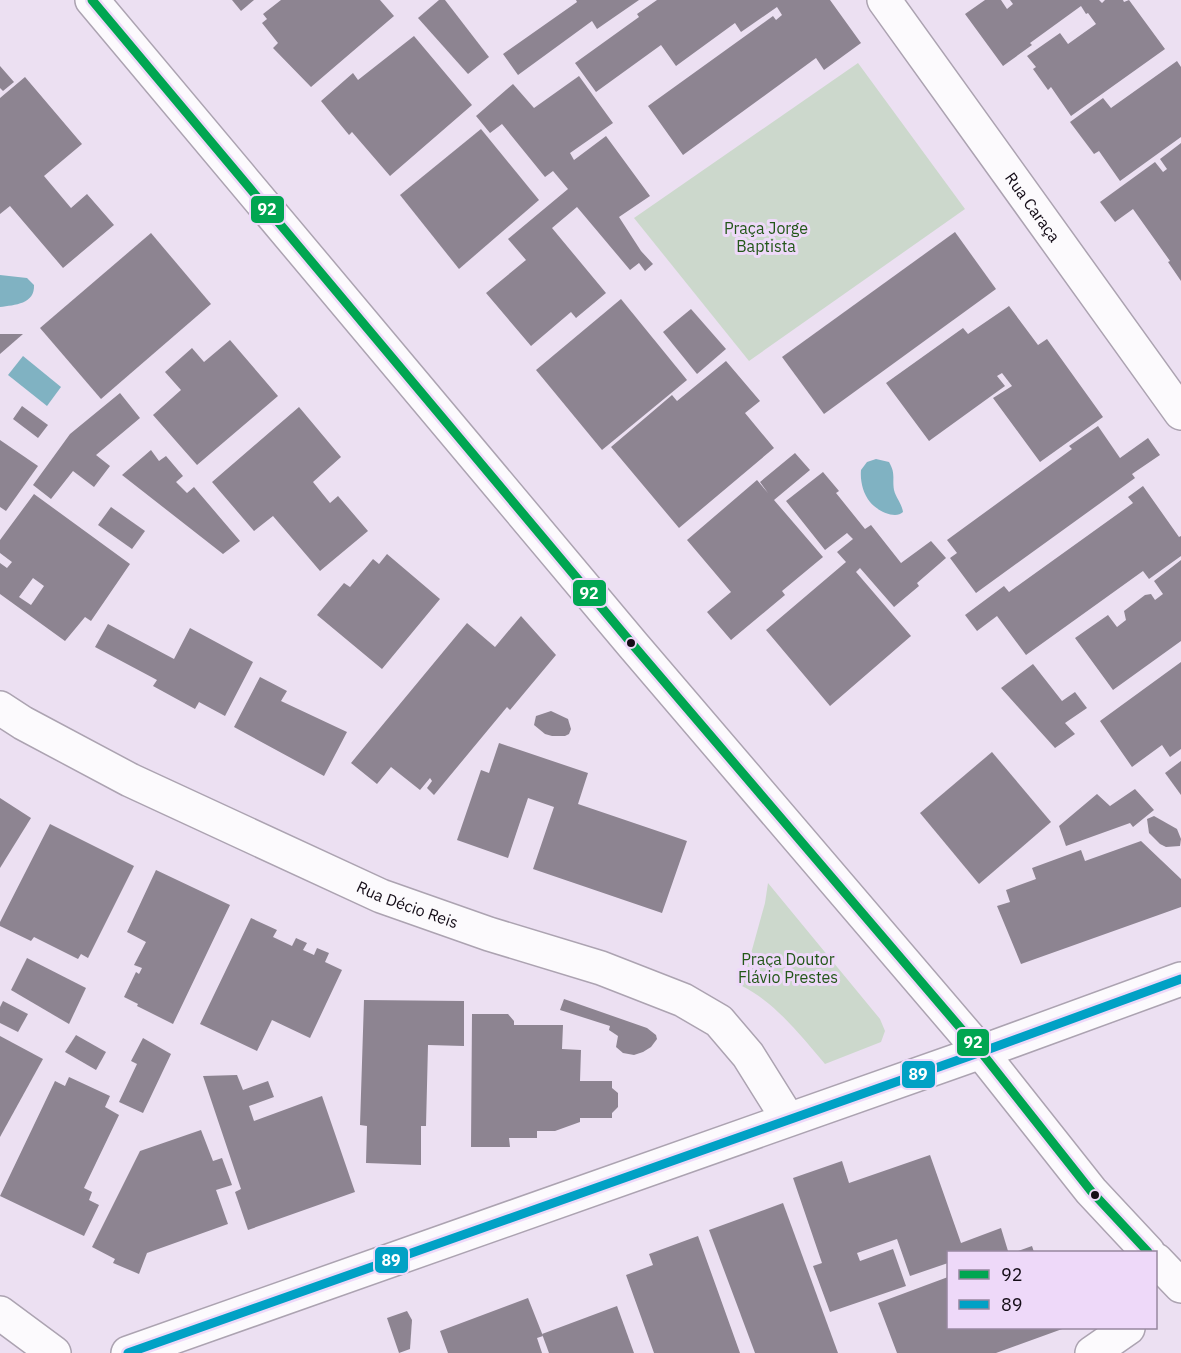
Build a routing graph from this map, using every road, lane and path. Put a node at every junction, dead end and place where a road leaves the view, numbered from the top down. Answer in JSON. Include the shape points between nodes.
{"nodes":[{"id":1,"x":92,"y":0,"type":"edge"},
{"id":2,"x":884,"y":0,"type":"edge"},
{"id":3,"x":1181,"y":413,"type":"edge"},
{"id":4,"x":0,"y":708,"type":"edge"},
{"id":5,"x":1181,"y":979,"type":"edge"},
{"id":6,"x":981,"y":1052,"type":"junction"},
{"id":7,"x":788,"y":1119,"type":"junction"},
{"id":8,"x":1143,"y":1251,"type":"edge"},
{"id":9,"x":0,"y":1313,"type":"edge"},
{"id":10,"x":1127,"y":1329,"type":"edge"},
{"id":11,"x":54,"y":1353,"type":"edge"},
{"id":12,"x":128,"y":1353,"type":"edge"},
{"id":13,"x":1092,"y":1353,"type":"edge"}],
"edges":[{"from":1,"to":6,"type":"street"},
{"from":2,"to":3,"type":"street","name":"Rua Caraça"},
{"from":4,"to":7,"type":"street","name":"Rua Décio Reis","via":[[130,780],[381,896],[601,968],[683,1000],[719,1021],[748,1055]]},
{"from":5,"to":6,"type":"street"},
{"from":6,"to":7,"type":"street"},
{"from":6,"to":8,"type":"street"},
{"from":7,"to":12,"type":"street"},
{"from":9,"to":11,"type":"street"},
{"from":10,"to":13,"type":"street"}]}
